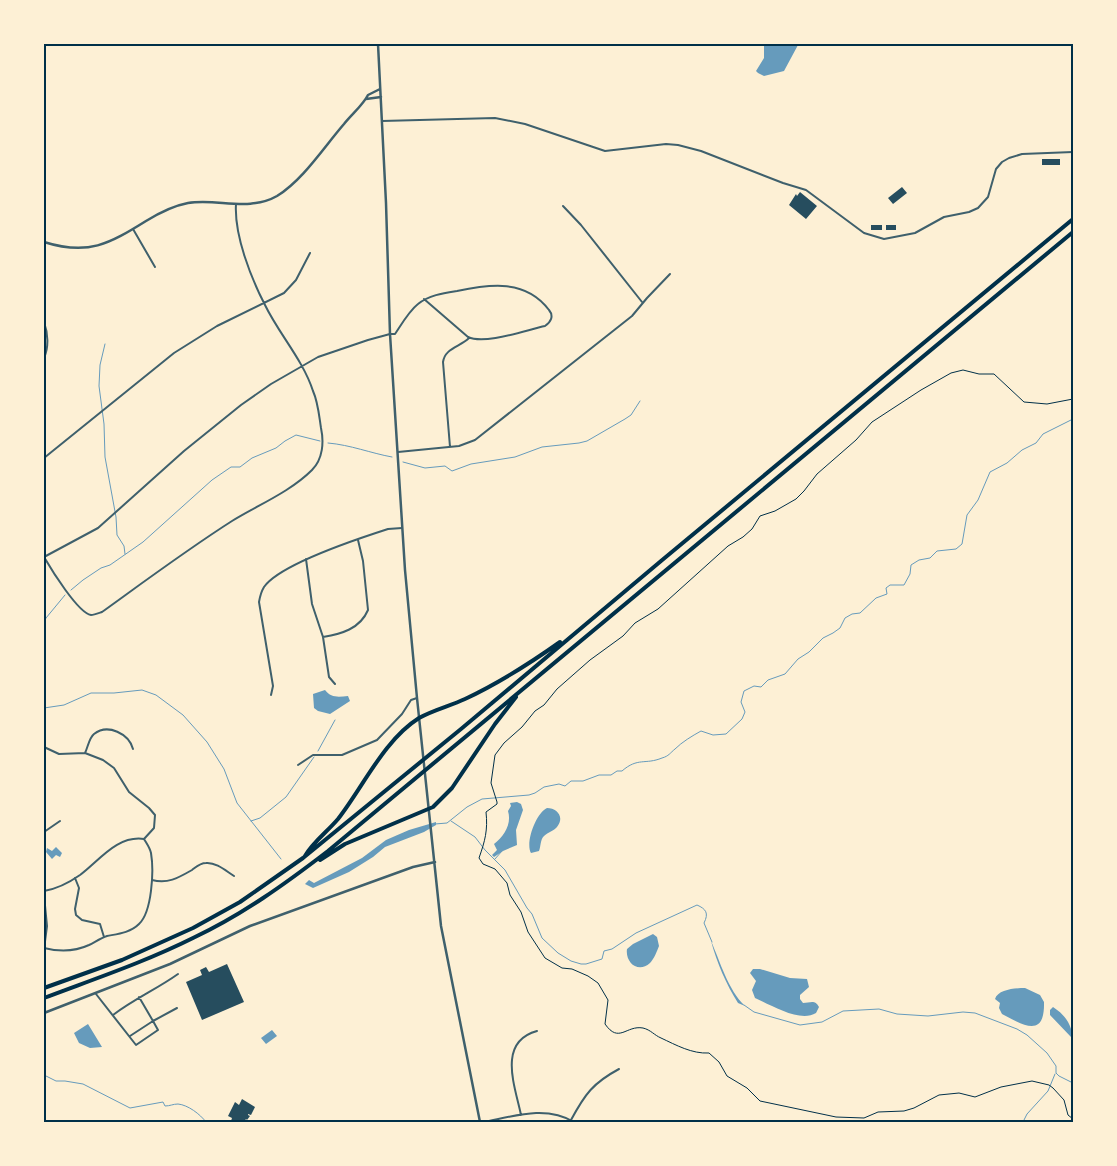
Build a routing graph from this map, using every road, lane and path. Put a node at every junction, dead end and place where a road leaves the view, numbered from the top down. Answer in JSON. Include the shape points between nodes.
{"nodes":[{"id":1,"x":378,"y":44,"type":"edge"},
{"id":2,"x":380,"y":89,"type":"junction"},
{"id":3,"x":381,"y":97,"type":"junction"},
{"id":4,"x":366,"y":99,"type":"junction"},
{"id":5,"x":382,"y":120,"type":"junction"},
{"id":6,"x":1073,"y":152,"type":"edge"},
{"id":7,"x":236,"y":204,"type":"junction"},
{"id":8,"x":563,"y":206,"type":"dead end"},
{"id":9,"x":1073,"y":218,"type":"edge"},
{"id":10,"x":133,"y":229,"type":"junction"},
{"id":11,"x":1073,"y":233,"type":"edge"},
{"id":12,"x":44,"y":242,"type":"edge"},
{"id":13,"x":310,"y":253,"type":"dead end"},
{"id":14,"x":155,"y":267,"type":"dead end"},
{"id":15,"x":670,"y":274,"type":"dead end"},
{"id":16,"x":424,"y":299,"type":"junction"},
{"id":17,"x":642,"y":302,"type":"junction"},
{"id":18,"x":264,"y":303,"type":"junction"},
{"id":19,"x":44,"y":322,"type":"edge"},
{"id":20,"x":390,"y":334,"type":"junction"},
{"id":21,"x":469,"y":338,"type":"junction"},
{"id":22,"x":44,"y":358,"type":"edge"},
{"id":23,"x":301,"y":366,"type":"junction"},
{"id":24,"x":1073,"y":399,"type":"edge"},
{"id":25,"x":450,"y":447,"type":"junction"},
{"id":26,"x":398,"y":452,"type":"junction"},
{"id":27,"x":44,"y":458,"type":"edge"},
{"id":28,"x":402,"y":528,"type":"junction"},
{"id":29,"x":358,"y":540,"type":"junction"},
{"id":30,"x":44,"y":557,"type":"edge"},
{"id":31,"x":306,"y":559,"type":"junction"},
{"id":32,"x":590,"y":621,"type":"junction"},
{"id":33,"x":323,"y":637,"type":"junction"},
{"id":34,"x":335,"y":684,"type":"dead end"},
{"id":35,"x":520,"y":691,"type":"junction"},
{"id":36,"x":271,"y":695,"type":"dead end"},
{"id":37,"x":417,"y":698,"type":"junction"},
{"id":38,"x":419,"y":718,"type":"junction"},
{"id":39,"x":44,"y":747,"type":"edge"},
{"id":40,"x":133,"y":749,"type":"dead end"},
{"id":41,"x":85,"y":753,"type":"junction"},
{"id":42,"x":298,"y":765,"type":"dead end"},
{"id":43,"x":430,"y":809,"type":"junction"},
{"id":44,"x":60,"y":821,"type":"dead end"},
{"id":45,"x":44,"y":832,"type":"edge"},
{"id":46,"x":144,"y":839,"type":"junction"},
{"id":47,"x":303,"y":858,"type":"junction"},
{"id":48,"x":435,"y":862,"type":"junction"},
{"id":49,"x":299,"y":873,"type":"junction"},
{"id":50,"x":234,"y":876,"type":"dead end"},
{"id":51,"x":75,"y":878,"type":"junction"},
{"id":52,"x":152,"y":880,"type":"junction"},
{"id":53,"x":44,"y":893,"type":"edge"},
{"id":54,"x":104,"y":937,"type":"junction"},
{"id":55,"x":44,"y":948,"type":"edge"},
{"id":56,"x":178,"y":974,"type":"dead end"},
{"id":57,"x":44,"y":988,"type":"edge"},
{"id":58,"x":96,"y":994,"type":"junction"},
{"id":59,"x":139,"y":997,"type":"junction"},
{"id":60,"x":44,"y":998,"type":"edge"},
{"id":61,"x":177,"y":1008,"type":"dead end"},
{"id":62,"x":44,"y":1013,"type":"edge"},
{"id":63,"x":113,"y":1015,"type":"junction"},
{"id":64,"x":153,"y":1021,"type":"junction"},
{"id":65,"x":537,"y":1031,"type":"dead end"},
{"id":66,"x":130,"y":1036,"type":"junction"},
{"id":67,"x":619,"y":1069,"type":"dead end"},
{"id":68,"x":521,"y":1115,"type":"junction"},
{"id":69,"x":1073,"y":1119,"type":"edge"},
{"id":70,"x":572,"y":1121,"type":"edge"},
{"id":71,"x":480,"y":1122,"type":"edge"},
{"id":72,"x":484,"y":1122,"type":"edge"}],
"edges":[{"from":1,"to":2,"type":"street"},
{"from":2,"to":3,"type":"street"},
{"from":2,"to":4,"type":"street"},
{"from":3,"to":4,"type":"street"},
{"from":3,"to":5,"type":"street"},
{"from":4,"to":7,"type":"street","via":[[286,190],[265,201]]},
{"from":5,"to":6,"type":"street","via":[[495,118],[525,124],[605,151],[678,145],[806,190],[864,233],[884,239],[915,233],[944,217],[975,210],[988,198],[996,169],[1009,158],[1022,154]]},
{"from":5,"to":20,"type":"street"},
{"from":7,"to":10,"type":"street","via":[[184,204],[161,212]]},
{"from":7,"to":18,"type":"street","via":[[243,248]]},
{"from":8,"to":17,"type":"street"},
{"from":9,"to":32,"type":"highway"},
{"from":10,"to":12,"type":"street","via":[[91,248],[68,248]]},
{"from":10,"to":14,"type":"street"},
{"from":11,"to":35,"type":"highway"},
{"from":13,"to":18,"type":"street","via":[[290,288]]},
{"from":15,"to":17,"type":"street"},
{"from":16,"to":20,"type":"street","via":[[395,334]]},
{"from":16,"to":21,"type":"street"},
{"from":16,"to":21,"type":"street","via":[[469,288],[502,285],[526,291],[551,312],[551,320],[545,326],[493,338]]},
{"from":17,"to":25,"type":"street","via":[[632,316],[478,438]]},
{"from":18,"to":23,"type":"street"},
{"from":18,"to":27,"type":"street","via":[[217,326],[174,353]]},
{"from":19,"to":22,"type":"street","via":[[47,345]]},
{"from":20,"to":23,"type":"street","via":[[326,354]]},
{"from":20,"to":26,"type":"street"},
{"from":21,"to":25,"type":"street","via":[[444,356]]},
{"from":23,"to":30,"type":"street","via":[[241,405],[98,528]]},
{"from":23,"to":30,"type":"street","via":[[313,390],[322,435],[321,452],[314,468],[292,486],[230,522],[102,612],[92,615],[73,599]]},
{"from":24,"to":69,"type":"path","via":[[1047,404],[1024,402],[994,374],[963,370],[921,390],[872,422],[817,474],[796,499],[775,512],[760,516],[743,537],[728,546],[658,609],[635,623],[557,689],[504,743],[495,755],[491,783],[497,804],[486,812],[485,845],[479,858],[507,883],[528,932],[545,958],[562,968],[588,976],[598,984],[608,1000],[605,1024],[613,1033],[645,1028],[688,1050],[710,1053],[727,1076],[747,1088],[760,1101],[836,1116],[864,1118],[878,1112],[910,1110],[939,1095],[958,1093],[975,1097],[1001,1087],[1032,1081],[1053,1088],[1064,1100],[1068,1116]]},
{"from":25,"to":26,"type":"street"},
{"from":26,"to":28,"type":"street"},
{"from":28,"to":29,"type":"street","via":[[388,529]]},
{"from":28,"to":37,"type":"street"},
{"from":29,"to":31,"type":"street"},
{"from":29,"to":33,"type":"street","via":[[364,561],[366,616],[343,633]]},
{"from":31,"to":33,"type":"street","via":[[312,604]]},
{"from":31,"to":36,"type":"street","via":[[272,580],[260,595],[273,686]]},
{"from":32,"to":38,"type":"highway","via":[[508,677]]},
{"from":32,"to":47,"type":"highway"},
{"from":33,"to":34,"type":"street","via":[[329,677]]},
{"from":35,"to":43,"type":"highway","via":[[452,788]]},
{"from":35,"to":49,"type":"highway"},
{"from":37,"to":38,"type":"street"},
{"from":37,"to":42,"type":"street","via":[[410,700],[403,713],[380,738],[342,755],[313,755]]},
{"from":38,"to":43,"type":"street"},
{"from":38,"to":47,"type":"highway","via":[[393,742],[344,810]]},
{"from":39,"to":41,"type":"street","via":[[59,754]]},
{"from":40,"to":41,"type":"street","via":[[127,737],[109,730],[94,733]]},
{"from":41,"to":46,"type":"street","via":[[104,760],[114,768],[129,792],[153,812],[156,819],[154,828]]},
{"from":43,"to":48,"type":"street"},
{"from":43,"to":49,"type":"highway","via":[[345,844]]},
{"from":44,"to":45,"type":"street"},
{"from":46,"to":51,"type":"street","via":[[113,848]]},
{"from":46,"to":52,"type":"street","via":[[151,856]]},
{"from":47,"to":57,"type":"highway","via":[[240,902],[188,931]]},
{"from":48,"to":58,"type":"street","via":[[250,926]]},
{"from":48,"to":71,"type":"street","via":[[441,926]]},
{"from":49,"to":60,"type":"highway","via":[[245,910],[194,938]]},
{"from":50,"to":52,"type":"street","via":[[204,863],[170,881]]},
{"from":51,"to":53,"type":"street"},
{"from":51,"to":54,"type":"street","via":[[79,890],[76,915],[82,920],[100,924]]},
{"from":52,"to":54,"type":"street","via":[[141,922],[132,929]]},
{"from":53,"to":55,"type":"street","via":[[47,926]]},
{"from":54,"to":55,"type":"street","via":[[84,948],[69,951]]},
{"from":56,"to":59,"type":"street"},
{"from":58,"to":62,"type":"street"},
{"from":58,"to":63,"type":"street"},
{"from":59,"to":63,"type":"street"},
{"from":59,"to":64,"type":"street"},
{"from":61,"to":64,"type":"street"},
{"from":63,"to":66,"type":"street"},
{"from":64,"to":66,"type":"street"},
{"from":64,"to":66,"type":"street","via":[[158,1030],[136,1045]]},
{"from":65,"to":68,"type":"street","via":[[521,1039],[512,1054]]},
{"from":67,"to":70,"type":"street","via":[[593,1086],[582,1099]]},
{"from":68,"to":70,"type":"street","via":[[545,1113]]},
{"from":68,"to":72,"type":"street"}]}
